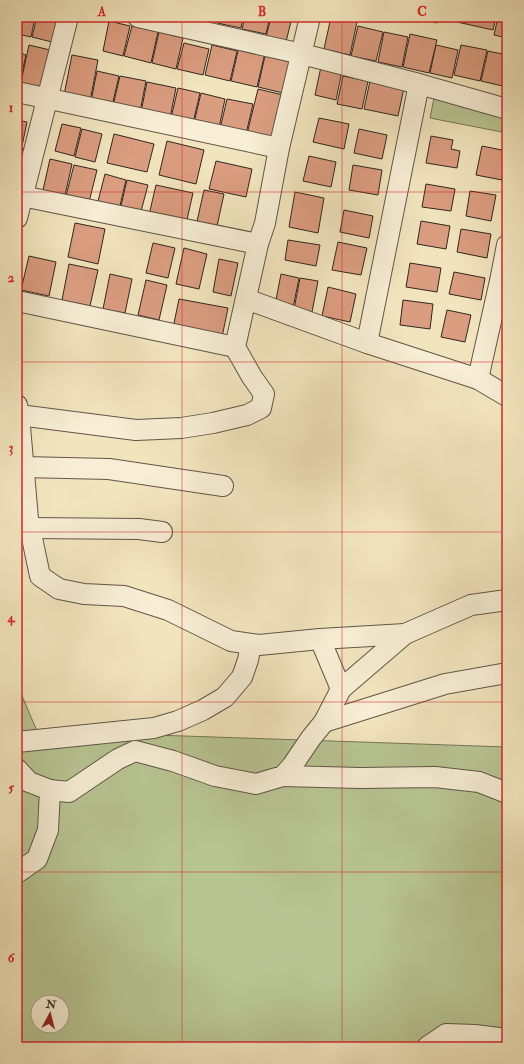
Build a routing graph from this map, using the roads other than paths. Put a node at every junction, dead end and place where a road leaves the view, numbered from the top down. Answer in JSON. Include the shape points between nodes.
{"nodes":[{"id":1,"x":68,"y":17,"type":"edge"},
{"id":2,"x":138,"y":17,"type":"edge"},
{"id":3,"x":310,"y":17,"type":"edge"},
{"id":4,"x":302,"y":54,"type":"junction"},
{"id":5,"x":419,"y":84,"type":"junction"},
{"id":6,"x":17,"y":92,"type":"edge"},
{"id":7,"x":46,"y":99,"type":"junction"},
{"id":8,"x":507,"y":109,"type":"edge"},
{"id":9,"x":279,"y":148,"type":"junction"},
{"id":10,"x":20,"y":196,"type":"edge"},
{"id":11,"x":17,"y":218,"type":"edge"},
{"id":12,"x":258,"y":244,"type":"junction"},
{"id":13,"x":507,"y":245,"type":"edge"},
{"id":14,"x":504,"y":281,"type":"edge"},
{"id":15,"x":246,"y":300,"type":"junction"},
{"id":16,"x":17,"y":301,"type":"edge"},
{"id":17,"x":367,"y":343,"type":"junction"},
{"id":18,"x":235,"y":347,"type":"junction"},
{"id":19,"x":478,"y":379,"type":"junction"},
{"id":20,"x":507,"y":396,"type":"edge"},
{"id":21,"x":18,"y":410,"type":"edge"},
{"id":22,"x":23,"y":467,"type":"junction"},
{"id":23,"x":223,"y":486,"type":"dead end"},
{"id":24,"x":30,"y":528,"type":"junction"},
{"id":25,"x":162,"y":532,"type":"dead end"},
{"id":26,"x":507,"y":600,"type":"edge"},
{"id":27,"x":405,"y":634,"type":"junction"},
{"id":28,"x":320,"y":639,"type":"junction"},
{"id":29,"x":251,"y":644,"type":"junction"},
{"id":30,"x":507,"y":673,"type":"edge"},
{"id":31,"x":341,"y":689,"type":"junction"},
{"id":32,"x":324,"y":722,"type":"junction"},
{"id":33,"x":17,"y":742,"type":"edge"},
{"id":34,"x":17,"y":769,"type":"edge"},
{"id":35,"x":283,"y":776,"type":"junction"},
{"id":36,"x":50,"y":790,"type":"junction"},
{"id":37,"x":507,"y":793,"type":"edge"},
{"id":38,"x":17,"y":873,"type":"edge"},
{"id":39,"x":507,"y":1038,"type":"edge"},
{"id":40,"x":427,"y":1047,"type":"edge"}],
"edges":[{"from":1,"to":7,"type":"street"},
{"from":2,"to":4,"type":"street"},
{"from":3,"to":4,"type":"street"},
{"from":4,"to":5,"type":"street"},
{"from":4,"to":9,"type":"street"},
{"from":5,"to":8,"type":"street"},
{"from":5,"to":17,"type":"street"},
{"from":6,"to":7,"type":"street"},
{"from":7,"to":9,"type":"street"},
{"from":7,"to":10,"type":"street"},
{"from":9,"to":12,"type":"street","via":[[265,223]]},
{"from":10,"to":11,"type":"street"},
{"from":10,"to":12,"type":"street"},
{"from":12,"to":15,"type":"street"},
{"from":13,"to":14,"type":"street"},
{"from":14,"to":19,"type":"street"},
{"from":15,"to":17,"type":"street"},
{"from":15,"to":18,"type":"street"},
{"from":16,"to":18,"type":"street"},
{"from":17,"to":19,"type":"street"},
{"from":18,"to":21,"type":"street","via":[[264,394],[261,408],[247,416],[181,428],[136,430]]},
{"from":19,"to":20,"type":"street"},
{"from":21,"to":22,"type":"street"},
{"from":22,"to":23,"type":"street","via":[[109,468]]},
{"from":22,"to":24,"type":"street"},
{"from":24,"to":25,"type":"street","via":[[138,529]]},
{"from":24,"to":29,"type":"street","via":[[40,576],[59,589],[84,594],[124,596],[168,610],[231,641]]},
{"from":26,"to":27,"type":"street","via":[[471,605]]},
{"from":27,"to":28,"type":"street"},
{"from":27,"to":31,"type":"street"},
{"from":28,"to":29,"type":"street"},
{"from":28,"to":31,"type":"street"},
{"from":29,"to":33,"type":"street","via":[[242,678],[225,697],[178,721],[154,728]]},
{"from":30,"to":32,"type":"street","via":[[445,684]]},
{"from":31,"to":32,"type":"street"},
{"from":32,"to":35,"type":"street"},
{"from":34,"to":36,"type":"street","via":[[29,782]]},
{"from":35,"to":36,"type":"street","via":[[256,784],[215,776],[135,751],[118,759],[68,792]]},
{"from":35,"to":37,"type":"street","via":[[435,776],[478,782]]},
{"from":36,"to":38,"type":"street","via":[[48,830],[37,860]]},
{"from":39,"to":40,"type":"street","via":[[446,1034]]}]}
